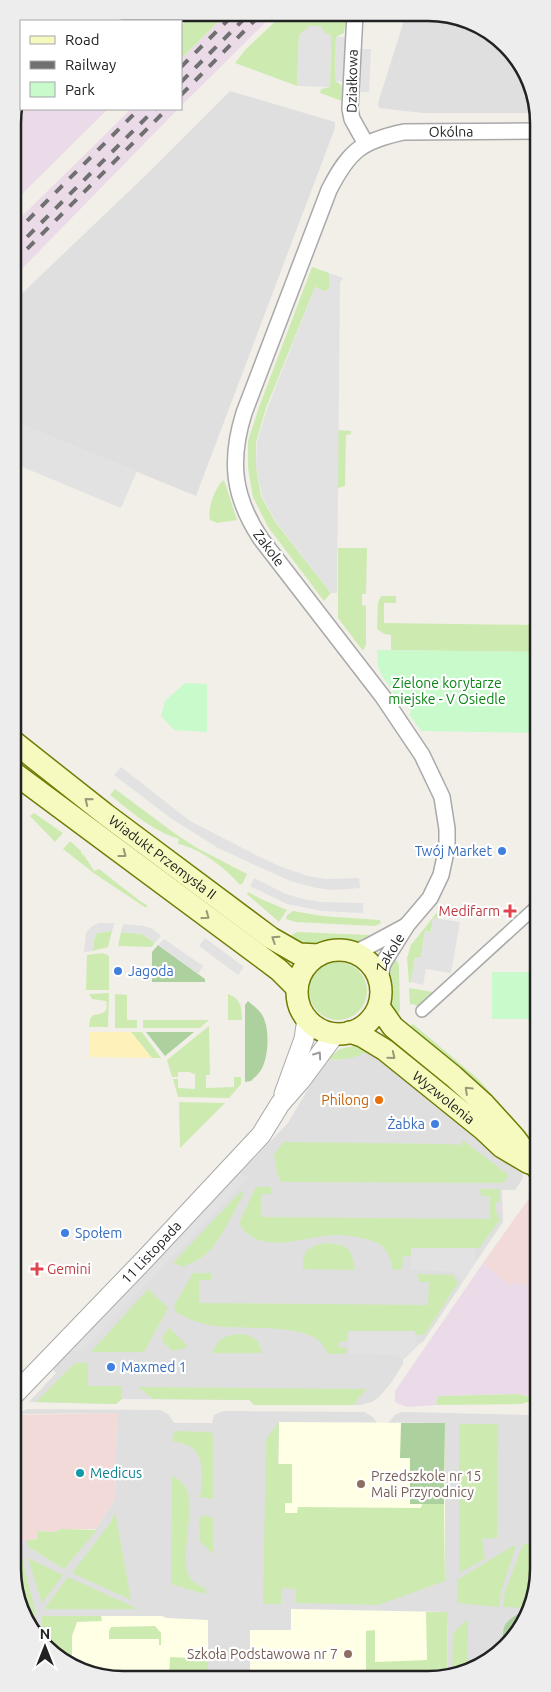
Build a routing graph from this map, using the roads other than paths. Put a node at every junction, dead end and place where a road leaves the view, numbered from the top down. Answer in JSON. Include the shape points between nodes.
{"nodes":[{"id":1,"x":355,"y":21,"type":"edge"},
{"id":2,"x":530,"y":131,"type":"edge"},
{"id":3,"x":366,"y":144,"type":"junction"},
{"id":4,"x":21,"y":747,"type":"edge"},
{"id":5,"x":21,"y":778,"type":"edge"},
{"id":6,"x":530,"y":912,"type":"edge"},
{"id":7,"x":407,"y":925,"type":"junction"},
{"id":8,"x":354,"y":953,"type":"junction"},
{"id":9,"x":319,"y":955,"type":"junction"},
{"id":10,"x":380,"y":982,"type":"junction"},
{"id":11,"x":297,"y":988,"type":"junction"},
{"id":12,"x":379,"y":1007,"type":"junction"},
{"id":13,"x":422,"y":1011,"type":"dead end"},
{"id":14,"x":307,"y":1019,"type":"junction"},
{"id":15,"x":343,"y":1033,"type":"junction"},
{"id":16,"x":280,"y":1104,"type":"junction"},
{"id":17,"x":530,"y":1160,"type":"edge"},
{"id":18,"x":530,"y":1164,"type":"edge"},
{"id":19,"x":21,"y":1388,"type":"edge"}],
"edges":[{"from":1,"to":3,"type":"street","name":"Działkowa","via":[[350,109]]},
{"from":2,"to":3,"type":"street","name":"Okólna","via":[[404,132]]},
{"from":3,"to":7,"type":"street","name":"Zakole","via":[[350,156],[329,190],[244,413],[234,462],[239,499],[252,525],[384,697],[422,754],[440,790],[447,829],[446,861],[437,886]]},
{"from":9,"to":4,"type":"main road","name":"Wiadukt Przemysła II","one_way":true,"via":[[299,954],[272,938],[144,844]]},
{"from":5,"to":11,"type":"main road","name":"Wiadukt Przemysła II","one_way":true,"via":[[279,970]]},
{"from":6,"to":13,"type":"street"},
{"from":7,"to":8,"type":"street","name":"Zakole"},
{"from":7,"to":10,"type":"street","name":"Zakole","via":[[382,966]]},
{"from":8,"to":9,"type":"main road","via":[[336,950]]},
{"from":8,"to":10,"type":"main road","via":[[370,964]]},
{"from":9,"to":11,"type":"main road","via":[[304,969]]},
{"from":10,"to":12,"type":"main road"},
{"from":11,"to":14,"type":"main road","via":[[301,1009]]},
{"from":12,"to":15,"type":"main road","via":[[368,1023]]},
{"from":17,"to":12,"type":"main road","name":"Wyzwolenia","one_way":true,"via":[[484,1104],[393,1027]]},
{"from":14,"to":15,"type":"main road","via":[[324,1031]]},
{"from":14,"to":16,"type":"street","name":"11 Listopada","via":[[304,1040]]},
{"from":16,"to":15,"type":"street","name":"11 Listopada","one_way":true},
{"from":15,"to":18,"type":"main road","name":"Wyzwolenia","one_way":true,"via":[[362,1036],[385,1050],[502,1147]]},
{"from":16,"to":19,"type":"street","name":"11 Listopada","via":[[261,1135],[235,1164]]}]}
